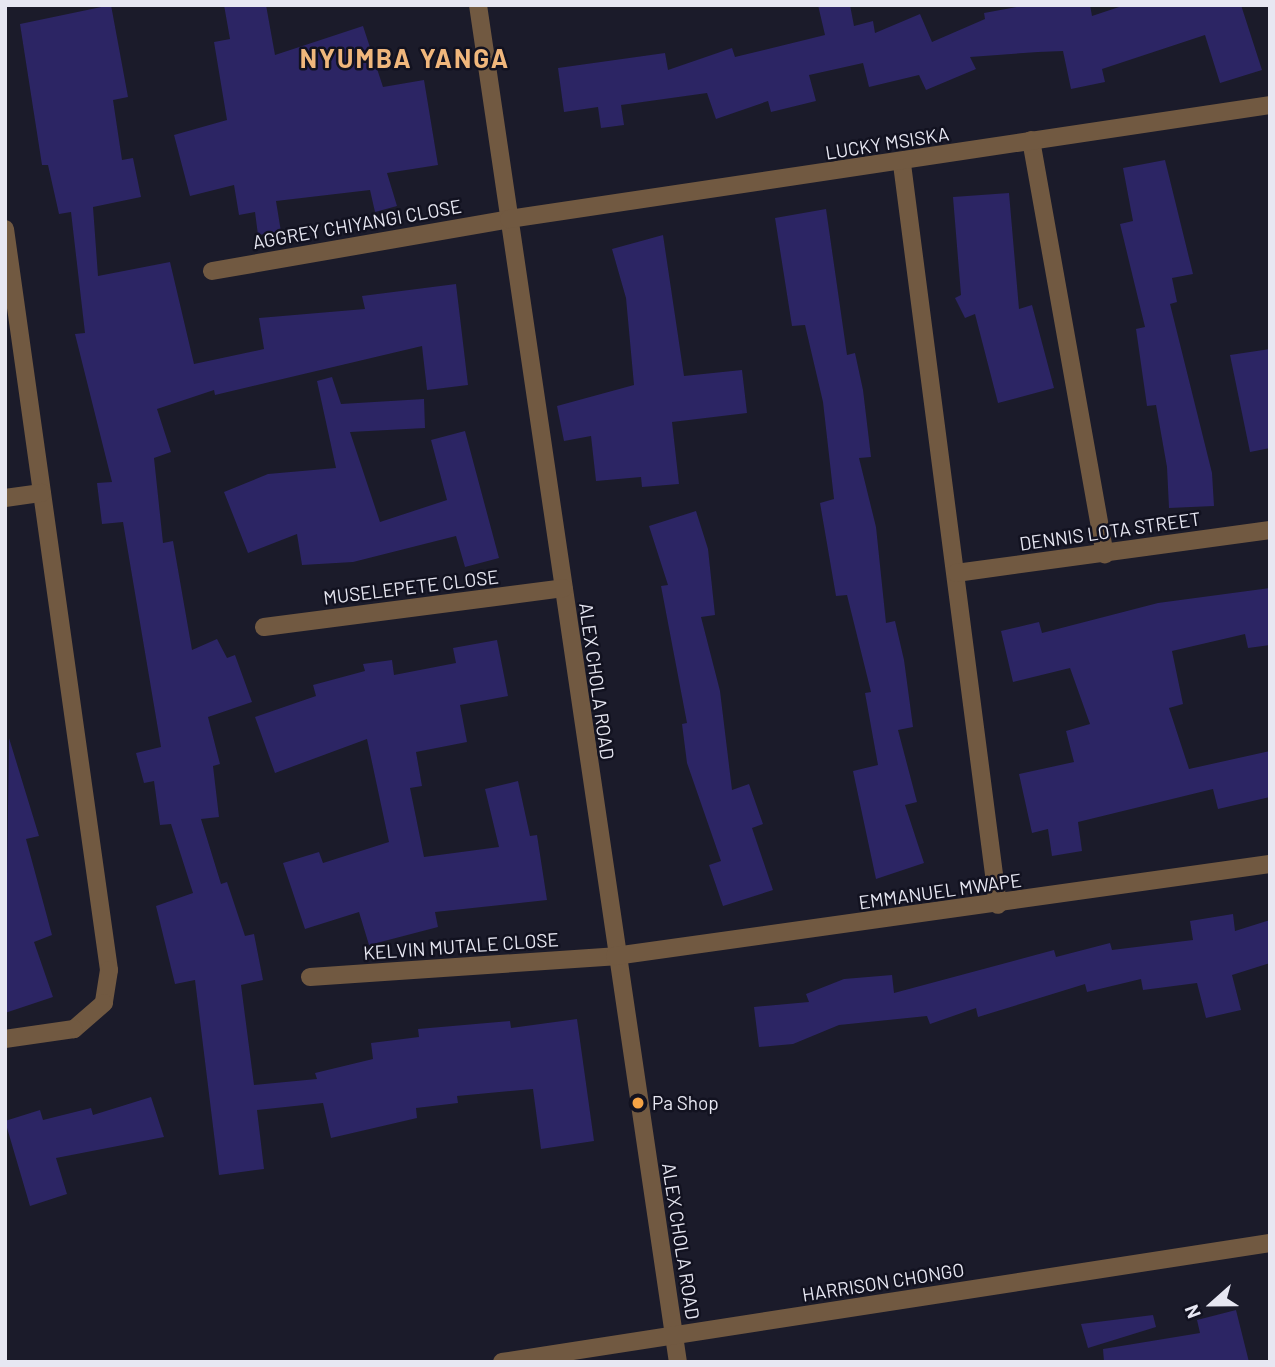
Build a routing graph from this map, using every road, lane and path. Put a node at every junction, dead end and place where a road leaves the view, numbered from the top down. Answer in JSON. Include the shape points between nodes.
{"nodes":[{"id":1,"x":478,"y":5,"type":"edge"},
{"id":2,"x":1270,"y":105,"type":"edge"},
{"id":3,"x":1031,"y":140,"type":"junction"},
{"id":4,"x":902,"y":164,"type":"junction"},
{"id":5,"x":509,"y":219,"type":"junction"},
{"id":6,"x":5,"y":229,"type":"edge"},
{"id":7,"x":8,"y":267,"type":"edge"},
{"id":8,"x":212,"y":271,"type":"dead end"},
{"id":9,"x":42,"y":493,"type":"junction"},
{"id":10,"x":5,"y":498,"type":"edge"},
{"id":11,"x":1270,"y":530,"type":"edge"},
{"id":12,"x":1105,"y":554,"type":"junction"},
{"id":13,"x":956,"y":573,"type":"junction"},
{"id":14,"x":563,"y":588,"type":"junction"},
{"id":15,"x":264,"y":627,"type":"dead end"},
{"id":16,"x":1270,"y":864,"type":"edge"},
{"id":17,"x":999,"y":905,"type":"junction"},
{"id":18,"x":615,"y":956,"type":"junction"},
{"id":19,"x":310,"y":977,"type":"dead end"},
{"id":20,"x":5,"y":1039,"type":"edge"},
{"id":21,"x":1270,"y":1243,"type":"edge"},
{"id":22,"x":674,"y":1335,"type":"junction"},
{"id":23,"x":502,"y":1362,"type":"edge"},
{"id":24,"x":678,"y":1362,"type":"edge"}],
"edges":[{"from":1,"to":5,"type":"street","name":"ALEX CHOLA ROAD"},
{"from":2,"to":3,"type":"street","name":"LUCKY MSISKA"},
{"from":3,"to":4,"type":"street","name":"LUCKY MSISKA"},
{"from":3,"to":12,"type":"street"},
{"from":4,"to":5,"type":"street","name":"LUCKY MSISKA"},
{"from":4,"to":13,"type":"street"},
{"from":5,"to":8,"type":"street","name":"AGGREY CHIYANGI CLOSE"},
{"from":5,"to":14,"type":"street","name":"ALEX CHOLA ROAD"},
{"from":6,"to":7,"type":"street"},
{"from":7,"to":9,"type":"street"},
{"from":9,"to":10,"type":"street"},
{"from":9,"to":20,"type":"street","via":[[109,970],[104,1003],[74,1029]]},
{"from":11,"to":12,"type":"street","name":"DENNIS LOTA STREET"},
{"from":12,"to":13,"type":"street","name":"DENNIS LOTA STREET"},
{"from":13,"to":17,"type":"street"},
{"from":14,"to":15,"type":"street","name":"MUSELEPETE CLOSE"},
{"from":14,"to":18,"type":"street","name":"ALEX CHOLA ROAD"},
{"from":16,"to":17,"type":"street","name":"EMMANUEL MWAPE"},
{"from":17,"to":18,"type":"street","name":"EMMANUEL MWAPE"},
{"from":18,"to":19,"type":"street","name":"KELVIN MUTALE CLOSE"},
{"from":18,"to":22,"type":"street","name":"ALEX CHOLA ROAD"},
{"from":21,"to":22,"type":"street","name":"HARRISON CHONGO"},
{"from":22,"to":23,"type":"street","name":"HARRISON CHONGO"},
{"from":22,"to":24,"type":"street","name":"ALEX CHOLA ROAD"}]}
